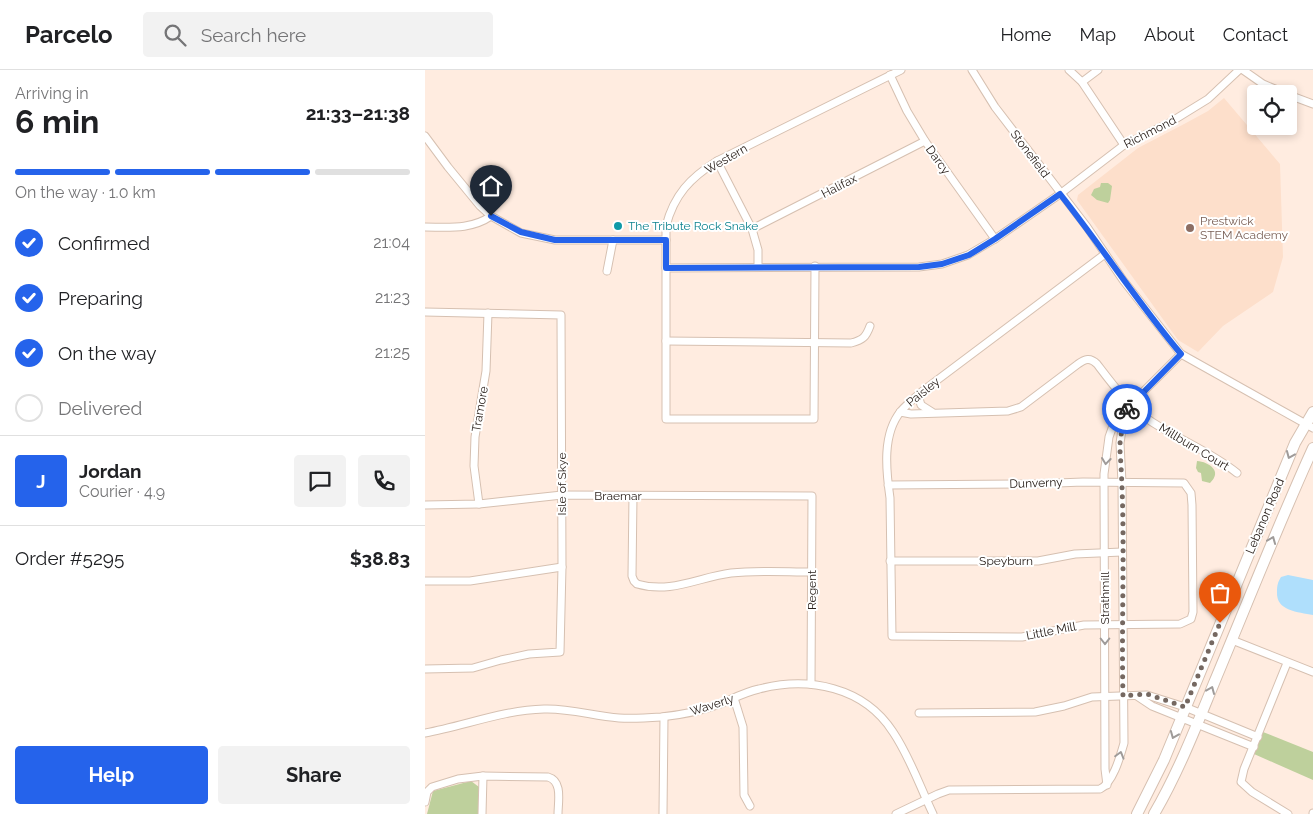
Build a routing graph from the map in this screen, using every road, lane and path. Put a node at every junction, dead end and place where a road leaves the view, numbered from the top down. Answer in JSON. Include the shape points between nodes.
{"nodes":[{"id":1,"x":901,"y":70,"type":"edge"},
{"id":2,"x":972,"y":70,"type":"edge"},
{"id":3,"x":1069,"y":70,"type":"edge"},
{"id":4,"x":1098,"y":70,"type":"edge"},
{"id":5,"x":1239,"y":70,"type":"edge"},
{"id":6,"x":1243,"y":70,"type":"edge"},
{"id":7,"x":890,"y":76,"type":"junction"},
{"id":8,"x":1082,"y":82,"type":"junction"},
{"id":9,"x":1266,"y":85,"type":"edge"},
{"id":10,"x":1297,"y":98,"type":"edge"},
{"id":11,"x":1313,"y":104,"type":"edge"},
{"id":12,"x":425,"y":136,"type":"edge"},
{"id":13,"x":925,"y":142,"type":"junction"},
{"id":14,"x":1124,"y":145,"type":"junction"},
{"id":15,"x":717,"y":161,"type":"junction"},
{"id":16,"x":1060,"y":194,"type":"junction"},
{"id":17,"x":491,"y":216,"type":"junction"},
{"id":18,"x":425,"y":226,"type":"edge"},
{"id":19,"x":752,"y":229,"type":"junction"},
{"id":20,"x":995,"y":239,"type":"junction"},
{"id":21,"x":613,"y":240,"type":"junction"},
{"id":22,"x":666,"y":240,"type":"junction"},
{"id":23,"x":1105,"y":254,"type":"junction"},
{"id":24,"x":815,"y":266,"type":"junction"},
{"id":25,"x":758,"y":267,"type":"junction"},
{"id":26,"x":666,"y":268,"type":"junction"},
{"id":27,"x":607,"y":271,"type":"dead end"},
{"id":28,"x":425,"y":312,"type":"edge"},
{"id":29,"x":488,"y":314,"type":"junction"},
{"id":30,"x":870,"y":326,"type":"dead end"},
{"id":31,"x":667,"y":341,"type":"junction"},
{"id":32,"x":815,"y":343,"type":"junction"},
{"id":33,"x":1181,"y":354,"type":"junction"},
{"id":34,"x":918,"y":395,"type":"junction"},
{"id":35,"x":1131,"y":405,"type":"junction"},
{"id":36,"x":900,"y":412,"type":"junction"},
{"id":37,"x":932,"y":412,"type":"junction"},
{"id":38,"x":1313,"y":412,"type":"edge"},
{"id":39,"x":1121,"y":417,"type":"junction"},
{"id":40,"x":1310,"y":426,"type":"edge"},
{"id":41,"x":1313,"y":448,"type":"edge"},
{"id":42,"x":1237,"y":474,"type":"dead end"},
{"id":43,"x":1105,"y":482,"type":"junction"},
{"id":44,"x":1123,"y":483,"type":"junction"},
{"id":45,"x":1184,"y":483,"type":"joint"},
{"id":46,"x":888,"y":485,"type":"junction"},
{"id":47,"x":562,"y":495,"type":"junction"},
{"id":48,"x":633,"y":496,"type":"junction"},
{"id":49,"x":812,"y":496,"type":"joint"},
{"id":50,"x":479,"y":504,"type":"junction"},
{"id":51,"x":425,"y":505,"type":"edge"},
{"id":52,"x":1122,"y":552,"type":"junction"},
{"id":53,"x":1105,"y":553,"type":"junction"},
{"id":54,"x":890,"y":561,"type":"junction"},
{"id":55,"x":562,"y":567,"type":"junction"},
{"id":56,"x":812,"y":572,"type":"junction"},
{"id":57,"x":425,"y":581,"type":"edge"},
{"id":58,"x":1105,"y":624,"type":"junction"},
{"id":59,"x":1122,"y":624,"type":"junction"},
{"id":60,"x":892,"y":636,"type":"joint"},
{"id":61,"x":1232,"y":640,"type":"junction"},
{"id":62,"x":1287,"y":663,"type":"junction"},
{"id":63,"x":425,"y":668,"type":"edge"},
{"id":64,"x":1313,"y":672,"type":"edge"},
{"id":65,"x":811,"y":684,"type":"junction"},
{"id":66,"x":1105,"y":696,"type":"junction"},
{"id":67,"x":1123,"y":696,"type":"junction"},
{"id":68,"x":1137,"y":696,"type":"junction"},
{"id":69,"x":734,"y":698,"type":"junction"},
{"id":70,"x":1185,"y":707,"type":"junction"},
{"id":71,"x":919,"y":713,"type":"dead end"},
{"id":72,"x":1201,"y":714,"type":"junction"},
{"id":73,"x":664,"y":717,"type":"junction"},
{"id":74,"x":1181,"y":717,"type":"junction"},
{"id":75,"x":1197,"y":724,"type":"junction"},
{"id":76,"x":425,"y":734,"type":"edge"},
{"id":77,"x":1257,"y":737,"type":"junction"},
{"id":78,"x":1253,"y":747,"type":"junction"},
{"id":79,"x":483,"y":776,"type":"junction"},
{"id":80,"x":1107,"y":785,"type":"junction"},
{"id":81,"x":926,"y":799,"type":"junction"},
{"id":82,"x":425,"y":802,"type":"edge"},
{"id":83,"x":750,"y":806,"type":"dead end"},
{"id":84,"x":482,"y":814,"type":"edge"},
{"id":85,"x":558,"y":814,"type":"edge"},
{"id":86,"x":663,"y":814,"type":"edge"},
{"id":87,"x":896,"y":814,"type":"edge"},
{"id":88,"x":933,"y":814,"type":"edge"},
{"id":89,"x":1137,"y":814,"type":"edge"},
{"id":90,"x":1154,"y":814,"type":"edge"},
{"id":91,"x":1288,"y":814,"type":"edge"}],
"edges":[{"from":1,"to":7,"type":"street","name":"Western"},
{"from":2,"to":16,"type":"street","name":"Stonefield","via":[[995,107]]},
{"from":3,"to":8,"type":"street"},
{"from":4,"to":8,"type":"street"},
{"from":5,"to":14,"type":"street","name":"Richmond","via":[[1189,112]]},
{"from":6,"to":9,"type":"street"},
{"from":7,"to":13,"type":"street","name":"Darcy"},
{"from":7,"to":15,"type":"street","name":"Western"},
{"from":8,"to":14,"type":"street"},
{"from":10,"to":11,"type":"street"},
{"from":12,"to":17,"type":"street","via":[[448,168]]},
{"from":13,"to":19,"type":"street","name":"Halifax"},
{"from":13,"to":20,"type":"street","name":"Darcy"},
{"from":14,"to":16,"type":"street","name":"Richmond"},
{"from":15,"to":19,"type":"street"},
{"from":15,"to":22,"type":"street","name":"Western","via":[[678,195],[670,210]]},
{"from":16,"to":20,"type":"street","name":"Richmond"},
{"from":16,"to":23,"type":"street","name":"Stonefield"},
{"from":17,"to":18,"type":"street","via":[[471,225]]},
{"from":17,"to":21,"type":"street","via":[[533,236],[555,240]]},
{"from":19,"to":25,"type":"street"},
{"from":20,"to":24,"type":"street","name":"Richmond","via":[[969,255],[942,264],[919,267]]},
{"from":21,"to":22,"type":"street"},
{"from":21,"to":27,"type":"street"},
{"from":22,"to":26,"type":"street","name":"Western"},
{"from":23,"to":33,"type":"street","name":"Stonefield"},
{"from":23,"to":34,"type":"street","name":"Paisley"},
{"from":24,"to":25,"type":"street","name":"Richmond"},
{"from":24,"to":32,"type":"street"},
{"from":25,"to":26,"type":"street","name":"Richmond"},
{"from":26,"to":31,"type":"street","name":"Western"},
{"from":28,"to":29,"type":"street"},
{"from":29,"to":47,"type":"street","name":"Isle of Skye","via":[[561,315]]},
{"from":29,"to":50,"type":"street","name":"Tramore","via":[[487,371],[475,437],[474,466]]},
{"from":30,"to":32,"type":"street","via":[[861,341],[851,344]]},
{"from":31,"to":32,"type":"street"},
{"from":31,"to":32,"type":"street","name":"Western","via":[[666,419],[814,419]]},
{"from":33,"to":35,"type":"street","name":"Strathmill"},
{"from":33,"to":40,"type":"street","name":"Stonefield"},
{"from":34,"to":36,"type":"street","name":"Paisley"},
{"from":34,"to":37,"type":"street","via":[[921,404]]},
{"from":35,"to":37,"type":"street","name":"Millburn Court","via":[[1093,361],[1087,359],[1021,407],[997,411]]},
{"from":35,"to":39,"type":"street","name":"Strathmill"},
{"from":35,"to":42,"type":"street","name":"Millburn Court"},
{"from":36,"to":37,"type":"street"},
{"from":36,"to":46,"type":"street","name":"Paisley","via":[[888,436]]},
{"from":38,"to":40,"type":"main road","name":"Lebanon Road"},
{"from":39,"to":43,"type":"street","name":"Strathmill","one_way":true,"via":[[1115,420],[1109,437]]},
{"from":39,"to":44,"type":"street","name":"Strathmill"},
{"from":40,"to":70,"type":"main road","name":"Lebanon Road","one_way":true,"via":[[1292,452]]},
{"from":61,"to":41,"type":"main road","name":"Lebanon Road","one_way":true},
{"from":43,"to":44,"type":"street","name":"Dunverny"},
{"from":43,"to":46,"type":"street","name":"Dunverny"},
{"from":43,"to":53,"type":"street","name":"Strathmill"},
{"from":44,"to":45,"type":"street","name":"Dunverny"},
{"from":44,"to":52,"type":"street","name":"Strathmill"},
{"from":45,"to":59,"type":"street","name":"Little Mill","via":[[1191,493],[1192,505],[1191,619],[1180,624]]},
{"from":46,"to":54,"type":"street","name":"Paisley"},
{"from":47,"to":48,"type":"street","name":"Braemar"},
{"from":47,"to":50,"type":"street","name":"Braemar"},
{"from":47,"to":55,"type":"street","name":"Isle of Skye"},
{"from":48,"to":49,"type":"street","name":"Braemar"},
{"from":48,"to":56,"type":"street","via":[[632,576],[642,586],[686,585],[741,572]]},
{"from":49,"to":56,"type":"street","name":"Regent"},
{"from":50,"to":51,"type":"street","name":"Braemar"},
{"from":52,"to":53,"type":"street","name":"Speyburn"},
{"from":52,"to":59,"type":"street","name":"Strathmill"},
{"from":53,"to":54,"type":"street","name":"Speyburn","via":[[1075,554],[1038,561]]},
{"from":53,"to":58,"type":"street","name":"Strathmill"},
{"from":54,"to":60,"type":"street","name":"Paisley"},
{"from":55,"to":57,"type":"street","via":[[470,581]]},
{"from":55,"to":63,"type":"street","name":"Isle of Skye","via":[[559,652],[529,654],[473,668]]},
{"from":56,"to":65,"type":"street","name":"Regent"},
{"from":58,"to":59,"type":"street","name":"Little Mill"},
{"from":58,"to":60,"type":"street","name":"Little Mill","via":[[1075,625],[1022,636]]},
{"from":58,"to":66,"type":"street","name":"Strathmill","one_way":true},
{"from":59,"to":67,"type":"street","name":"Strathmill"},
{"from":61,"to":62,"type":"street"},
{"from":72,"to":61,"type":"main road","name":"Lebanon Road","one_way":true},
{"from":62,"to":64,"type":"street"},
{"from":62,"to":77,"type":"street"},
{"from":65,"to":69,"type":"street","name":"Waverly","via":[[767,687]]},
{"from":65,"to":81,"type":"street","name":"Waverly","via":[[851,694],[881,716],[897,739]]},
{"from":66,"to":67,"type":"street"},
{"from":66,"to":71,"type":"street","via":[[1035,712]]},
{"from":66,"to":80,"type":"street","name":"Strathmill"},
{"from":67,"to":68,"type":"street"},
{"from":80,"to":67,"type":"street","name":"Strathmill","one_way":true,"via":[[1124,743]]},
{"from":68,"to":70,"type":"street","via":[[1147,694]]},
{"from":68,"to":74,"type":"street","via":[[1152,706]]},
{"from":69,"to":73,"type":"street","name":"Waverly","via":[[701,710]]},
{"from":69,"to":83,"type":"street","via":[[743,727],[744,795]]},
{"from":70,"to":72,"type":"street"},
{"from":70,"to":74,"type":"main road","name":"Lebanon Road"},
{"from":72,"to":75,"type":"main road","name":"Lebanon Road"},
{"from":72,"to":77,"type":"street"},
{"from":73,"to":76,"type":"street","name":"Waverly","via":[[618,718],[541,709],[513,712]]},
{"from":73,"to":86,"type":"street"},
{"from":74,"to":75,"type":"street"},
{"from":74,"to":89,"type":"main road","name":"Lebanon Road","one_way":true},
{"from":75,"to":78,"type":"street"},
{"from":75,"to":90,"type":"main road","name":"Lebanon Road"},
{"from":77,"to":78,"type":"street"},
{"from":78,"to":91,"type":"street","via":[[1241,782]]},
{"from":79,"to":82,"type":"street","via":[[432,787]]},
{"from":79,"to":84,"type":"street"},
{"from":79,"to":85,"type":"street","via":[[543,776],[554,780],[558,788]]},
{"from":80,"to":81,"type":"street","via":[[1101,789],[961,789]]},
{"from":81,"to":87,"type":"street"},
{"from":81,"to":88,"type":"street","name":"Waverly"}]}
